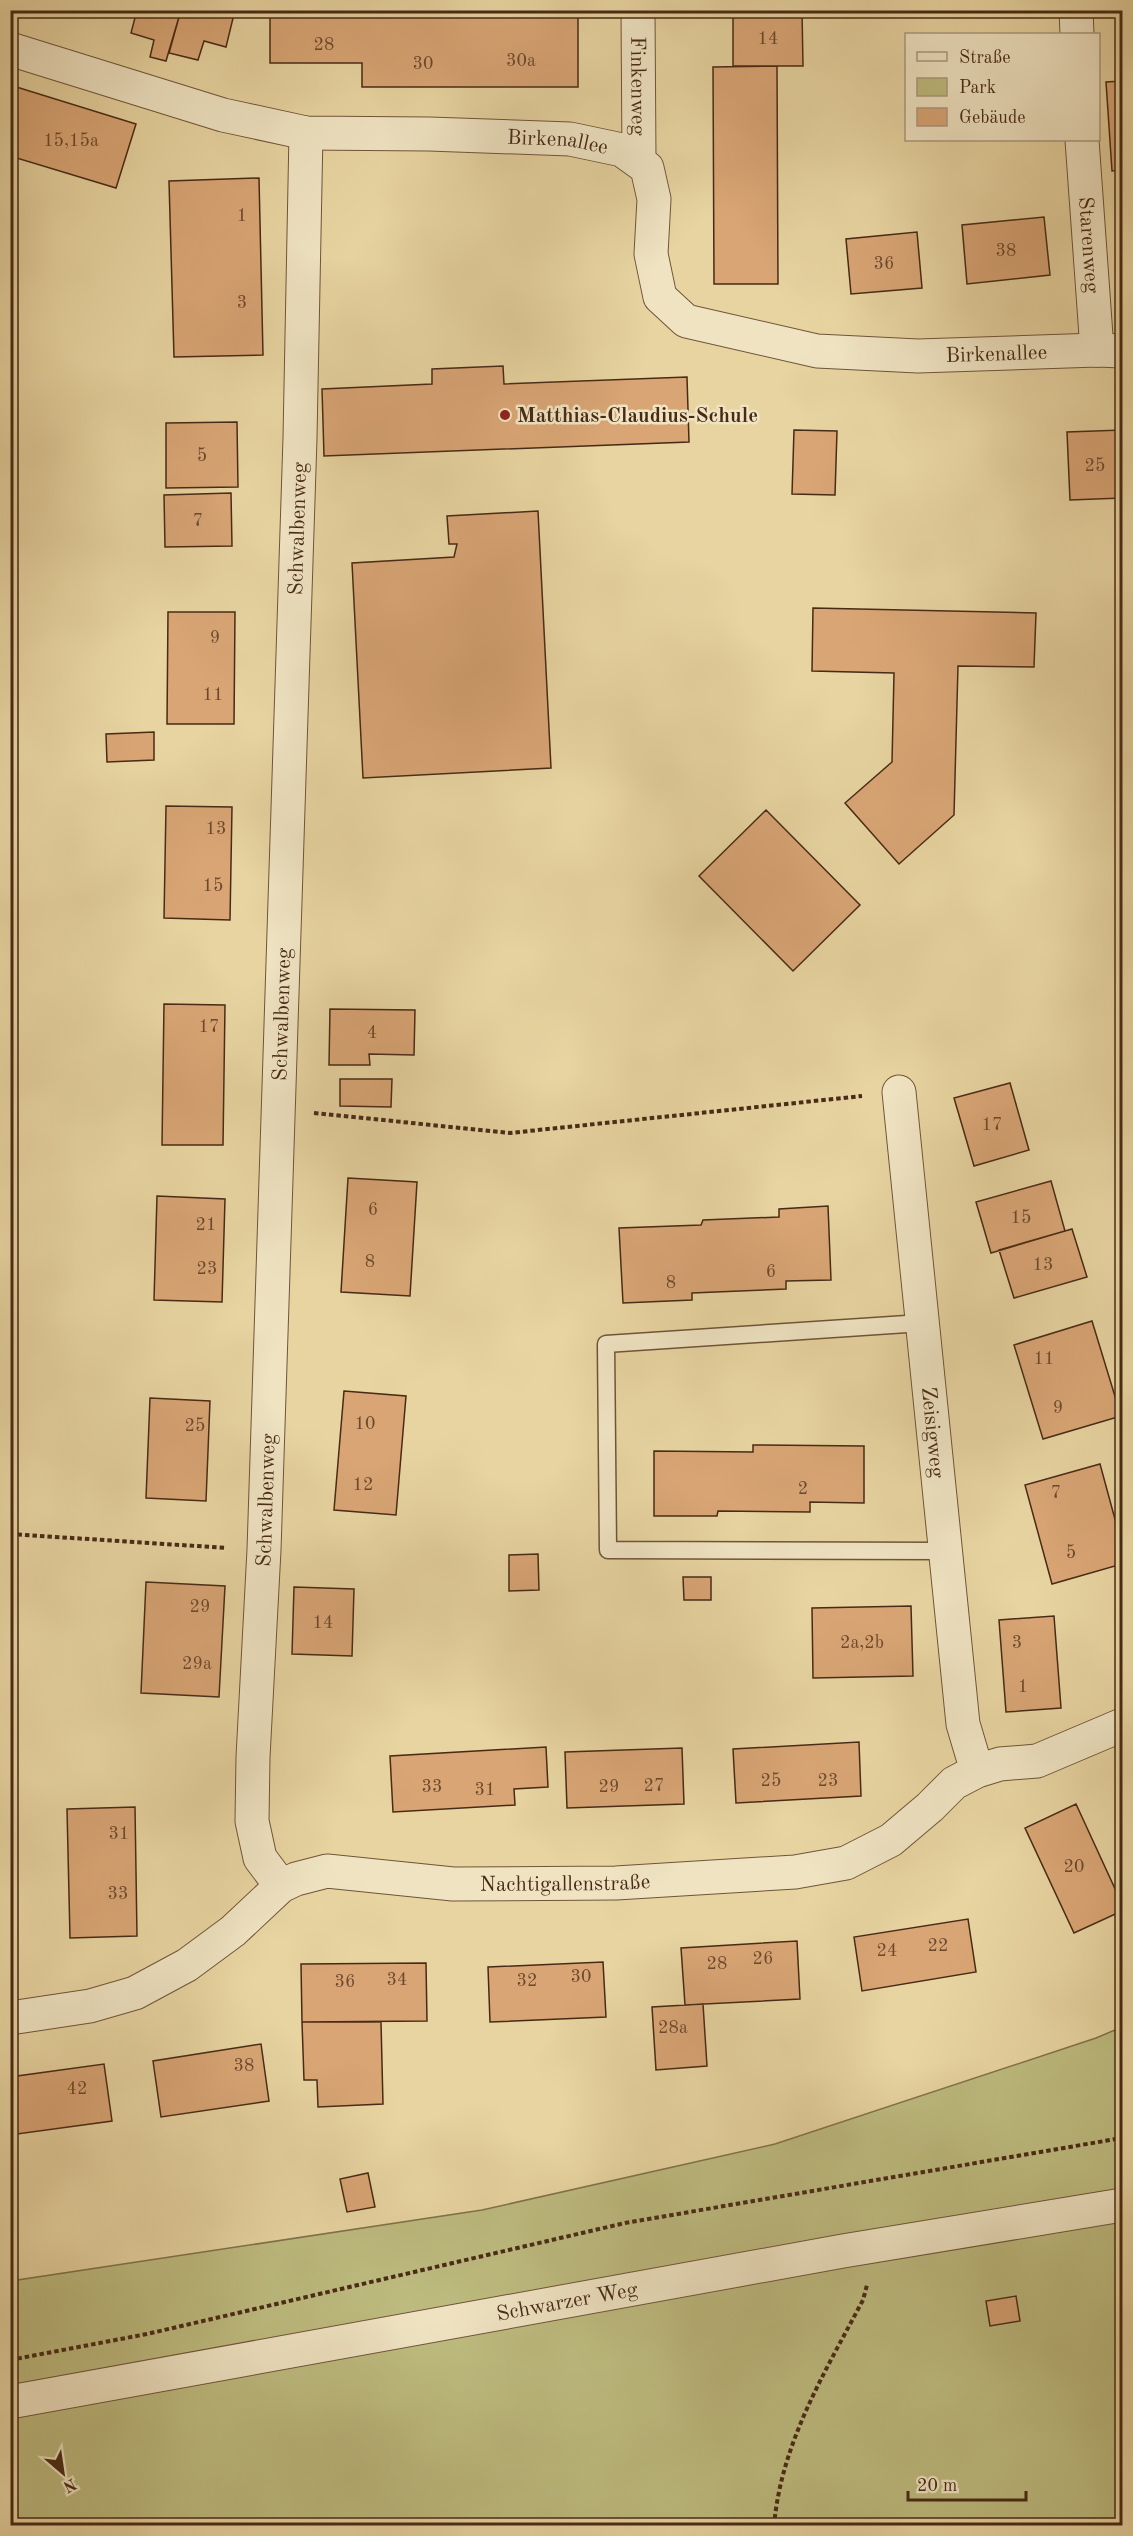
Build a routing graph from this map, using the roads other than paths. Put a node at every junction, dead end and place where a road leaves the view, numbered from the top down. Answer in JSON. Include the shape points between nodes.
{"nodes":[{"id":1,"x":638,"y":10,"type":"edge"},
{"id":2,"x":1076,"y":10,"type":"edge"},
{"id":3,"x":1077,"y":33,"type":"edge"},
{"id":4,"x":10,"y":49,"type":"edge"},
{"id":5,"x":306,"y":133,"type":"junction"},
{"id":6,"x":1082,"y":141,"type":"edge"},
{"id":7,"x":639,"y":161,"type":"junction"},
{"id":8,"x":1110,"y":351,"type":"edge"},
{"id":9,"x":898,"y":1092,"type":"road end"},
{"id":10,"x":922,"y":1323,"type":"junction"},
{"id":11,"x":945,"y":1551,"type":"junction"},
{"id":12,"x":1122,"y":1725,"type":"edge"},
{"id":13,"x":977,"y":1771,"type":"junction"},
{"id":14,"x":281,"y":1886,"type":"junction"},
{"id":15,"x":10,"y":2018,"type":"edge"},
{"id":16,"x":1122,"y":2205,"type":"edge"},
{"id":17,"x":10,"y":2402,"type":"edge"}],
"edges":[{"from":1,"to":7,"type":"street","name":"Finkenweg"},
{"from":2,"to":3,"type":"street"},
{"from":4,"to":5,"type":"street","name":"Birkenallee","via":[[223,115]]},
{"from":5,"to":7,"type":"street","name":"Birkenallee","via":[[570,139],[622,150]]},
{"from":5,"to":14,"type":"street","name":"Schwalbenweg","via":[[300,438],[252,1821],[260,1858]]},
{"from":6,"to":8,"type":"street","name":"Starenweg"},
{"from":7,"to":8,"type":"street","name":"Birkenallee","via":[[647,168],[654,199],[651,254],[660,297],[686,321],[817,351],[918,356]]},
{"from":9,"to":10,"type":"street","name":"Zeisigweg"},
{"from":10,"to":11,"type":"street","name":"Zeisigweg"},
{"from":10,"to":11,"type":"lane","via":[[606,1344],[608,1550]]},
{"from":11,"to":13,"type":"street","name":"Zeisigweg","via":[[963,1724]]},
{"from":12,"to":13,"type":"street","name":"Nachtigallenstraße","via":[[1037,1761],[1000,1764]]},
{"from":13,"to":14,"type":"street","name":"Nachtigallenstraße","via":[[954,1783],[891,1840],[846,1863],[795,1872],[616,1883],[453,1884],[327,1871]]},
{"from":14,"to":15,"type":"street","name":"Nachtigallenstraße","via":[[233,1931],[196,1958],[135,1993],[90,2006]]},
{"from":16,"to":17,"type":"street","name":"Schwarzer Weg"}]}
